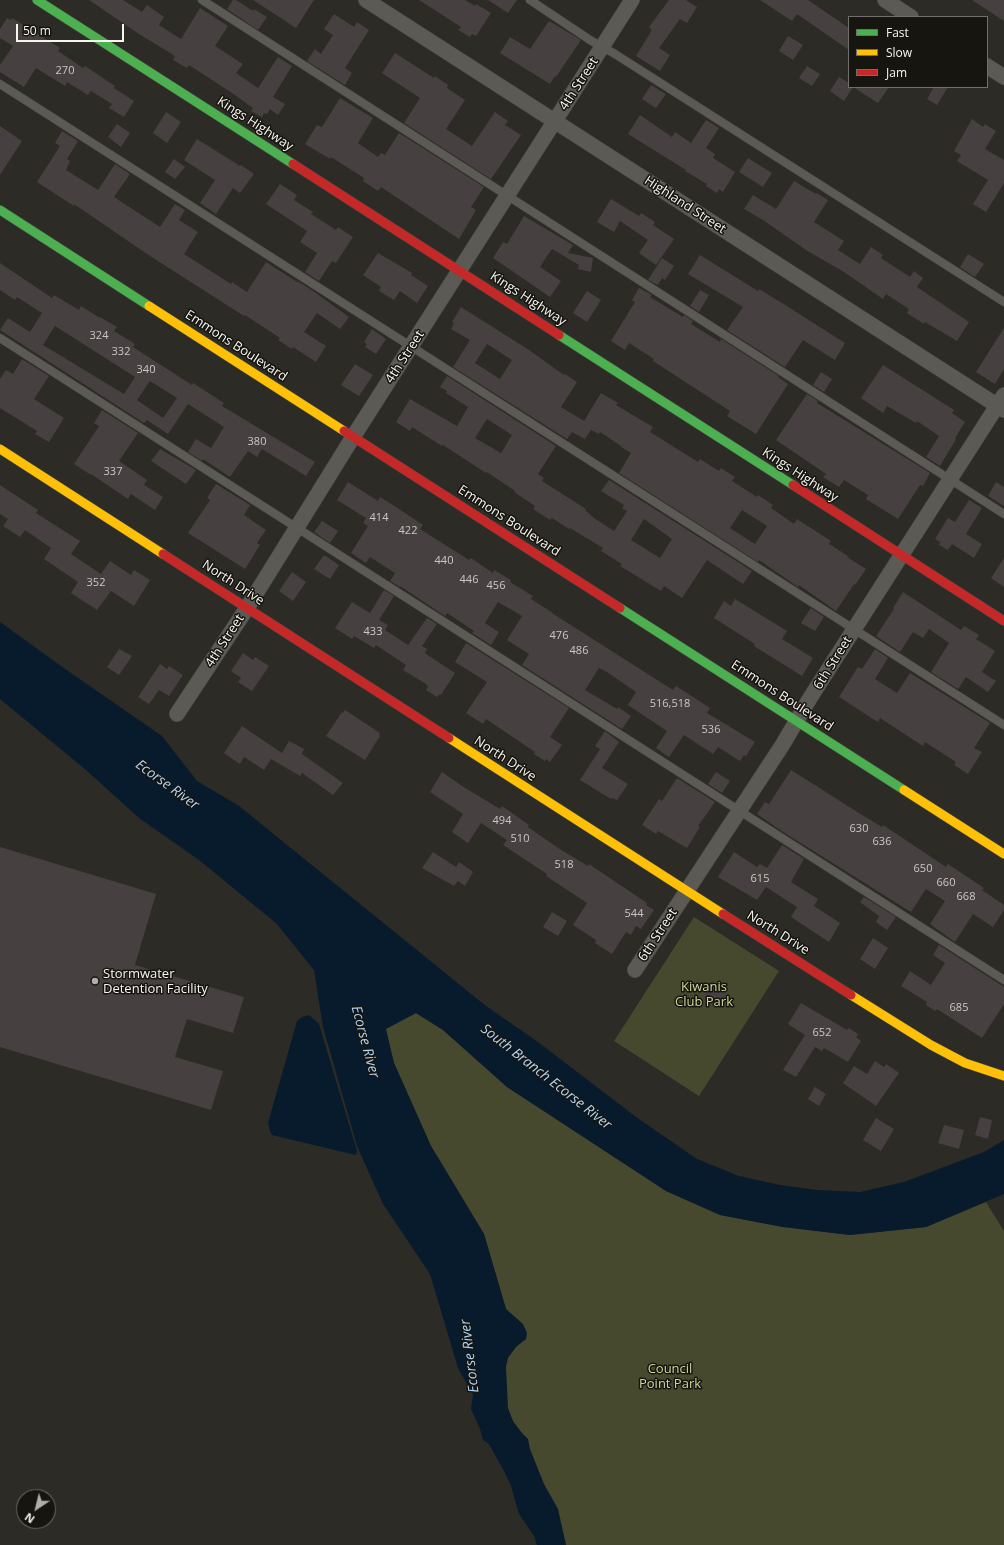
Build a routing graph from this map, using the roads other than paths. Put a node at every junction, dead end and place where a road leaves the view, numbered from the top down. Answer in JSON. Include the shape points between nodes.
{"nodes":[{"id":1,"x":37,"y":0,"type":"edge"},
{"id":2,"x":202,"y":0,"type":"edge"},
{"id":3,"x":366,"y":0,"type":"edge"},
{"id":4,"x":530,"y":0,"type":"edge"},
{"id":5,"x":632,"y":0,"type":"edge"},
{"id":6,"x":885,"y":0,"type":"edge"},
{"id":7,"x":909,"y":16,"type":"edge"},
{"id":8,"x":603,"y":46,"type":"junction"},
{"id":9,"x":988,"y":67,"type":"edge"},
{"id":10,"x":1004,"y":77,"type":"edge"},
{"id":11,"x":0,"y":84,"type":"edge"},
{"id":12,"x":555,"y":121,"type":"junction"},
{"id":13,"x":508,"y":196,"type":"junction"},
{"id":14,"x":0,"y":210,"type":"edge"},
{"id":15,"x":460,"y":271,"type":"junction"},
{"id":16,"x":1004,"y":302,"type":"edge"},
{"id":17,"x":0,"y":338,"type":"edge"},
{"id":18,"x":411,"y":347,"type":"junction"},
{"id":19,"x":1002,"y":404,"type":"edge"},
{"id":20,"x":353,"y":437,"type":"junction"},
{"id":21,"x":0,"y":449,"type":"edge"},
{"id":22,"x":950,"y":479,"type":"junction"},
{"id":23,"x":1004,"y":514,"type":"edge"},
{"id":24,"x":296,"y":528,"type":"junction"},
{"id":25,"x":902,"y":555,"type":"junction"},
{"id":26,"x":247,"y":608,"type":"junction"},
{"id":27,"x":1004,"y":621,"type":"edge"},
{"id":28,"x":854,"y":630,"type":"junction"},
{"id":29,"x":177,"y":714,"type":"dead end"},
{"id":30,"x":796,"y":722,"type":"junction"},
{"id":31,"x":1004,"y":725,"type":"edge"},
{"id":32,"x":739,"y":810,"type":"junction"},
{"id":33,"x":1004,"y":854,"type":"edge"},
{"id":34,"x":687,"y":891,"type":"junction"},
{"id":35,"x":635,"y":970,"type":"dead end"},
{"id":36,"x":1004,"y":980,"type":"edge"},
{"id":37,"x":1004,"y":1076,"type":"edge"}],
"edges":[{"from":1,"to":15,"type":"street","name":"Kings Highway"},
{"from":2,"to":13,"type":"lane"},
{"from":3,"to":12,"type":"street","name":"Highland Street"},
{"from":4,"to":8,"type":"lane"},
{"from":5,"to":8,"type":"street","name":"4th Street"},
{"from":6,"to":7,"type":"street"},
{"from":8,"to":12,"type":"street","name":"4th Street"},
{"from":8,"to":16,"type":"lane"},
{"from":9,"to":10,"type":"street"},
{"from":11,"to":18,"type":"lane"},
{"from":12,"to":13,"type":"street","name":"4th Street"},
{"from":12,"to":19,"type":"street","name":"Highland Street"},
{"from":13,"to":15,"type":"street","name":"4th Street"},
{"from":13,"to":22,"type":"lane"},
{"from":14,"to":20,"type":"street","name":"Emmons Boulevard"},
{"from":15,"to":18,"type":"street","name":"4th Street"},
{"from":15,"to":25,"type":"street","name":"Kings Highway"},
{"from":17,"to":24,"type":"lane"},
{"from":18,"to":20,"type":"street","name":"4th Street"},
{"from":18,"to":28,"type":"lane"},
{"from":19,"to":22,"type":"street","name":"6th Street"},
{"from":20,"to":24,"type":"street","name":"4th Street"},
{"from":20,"to":30,"type":"street","name":"Emmons Boulevard"},
{"from":21,"to":26,"type":"street","name":"North Drive"},
{"from":22,"to":23,"type":"lane"},
{"from":22,"to":25,"type":"street","name":"6th Street"},
{"from":24,"to":26,"type":"street","name":"4th Street"},
{"from":24,"to":32,"type":"lane"},
{"from":25,"to":27,"type":"street","name":"Kings Highway"},
{"from":25,"to":28,"type":"street","name":"6th Street"},
{"from":26,"to":29,"type":"street","name":"4th Street"},
{"from":26,"to":34,"type":"street","name":"North Drive"},
{"from":28,"to":30,"type":"street","name":"6th Street"},
{"from":28,"to":31,"type":"lane"},
{"from":30,"to":32,"type":"street","name":"6th Street"},
{"from":30,"to":33,"type":"street","name":"Emmons Boulevard"},
{"from":32,"to":34,"type":"street","name":"6th Street"},
{"from":32,"to":36,"type":"lane"},
{"from":34,"to":35,"type":"street","name":"6th Street"},
{"from":34,"to":37,"type":"street","name":"North Drive","via":[[930,1045],[964,1063]]}]}
